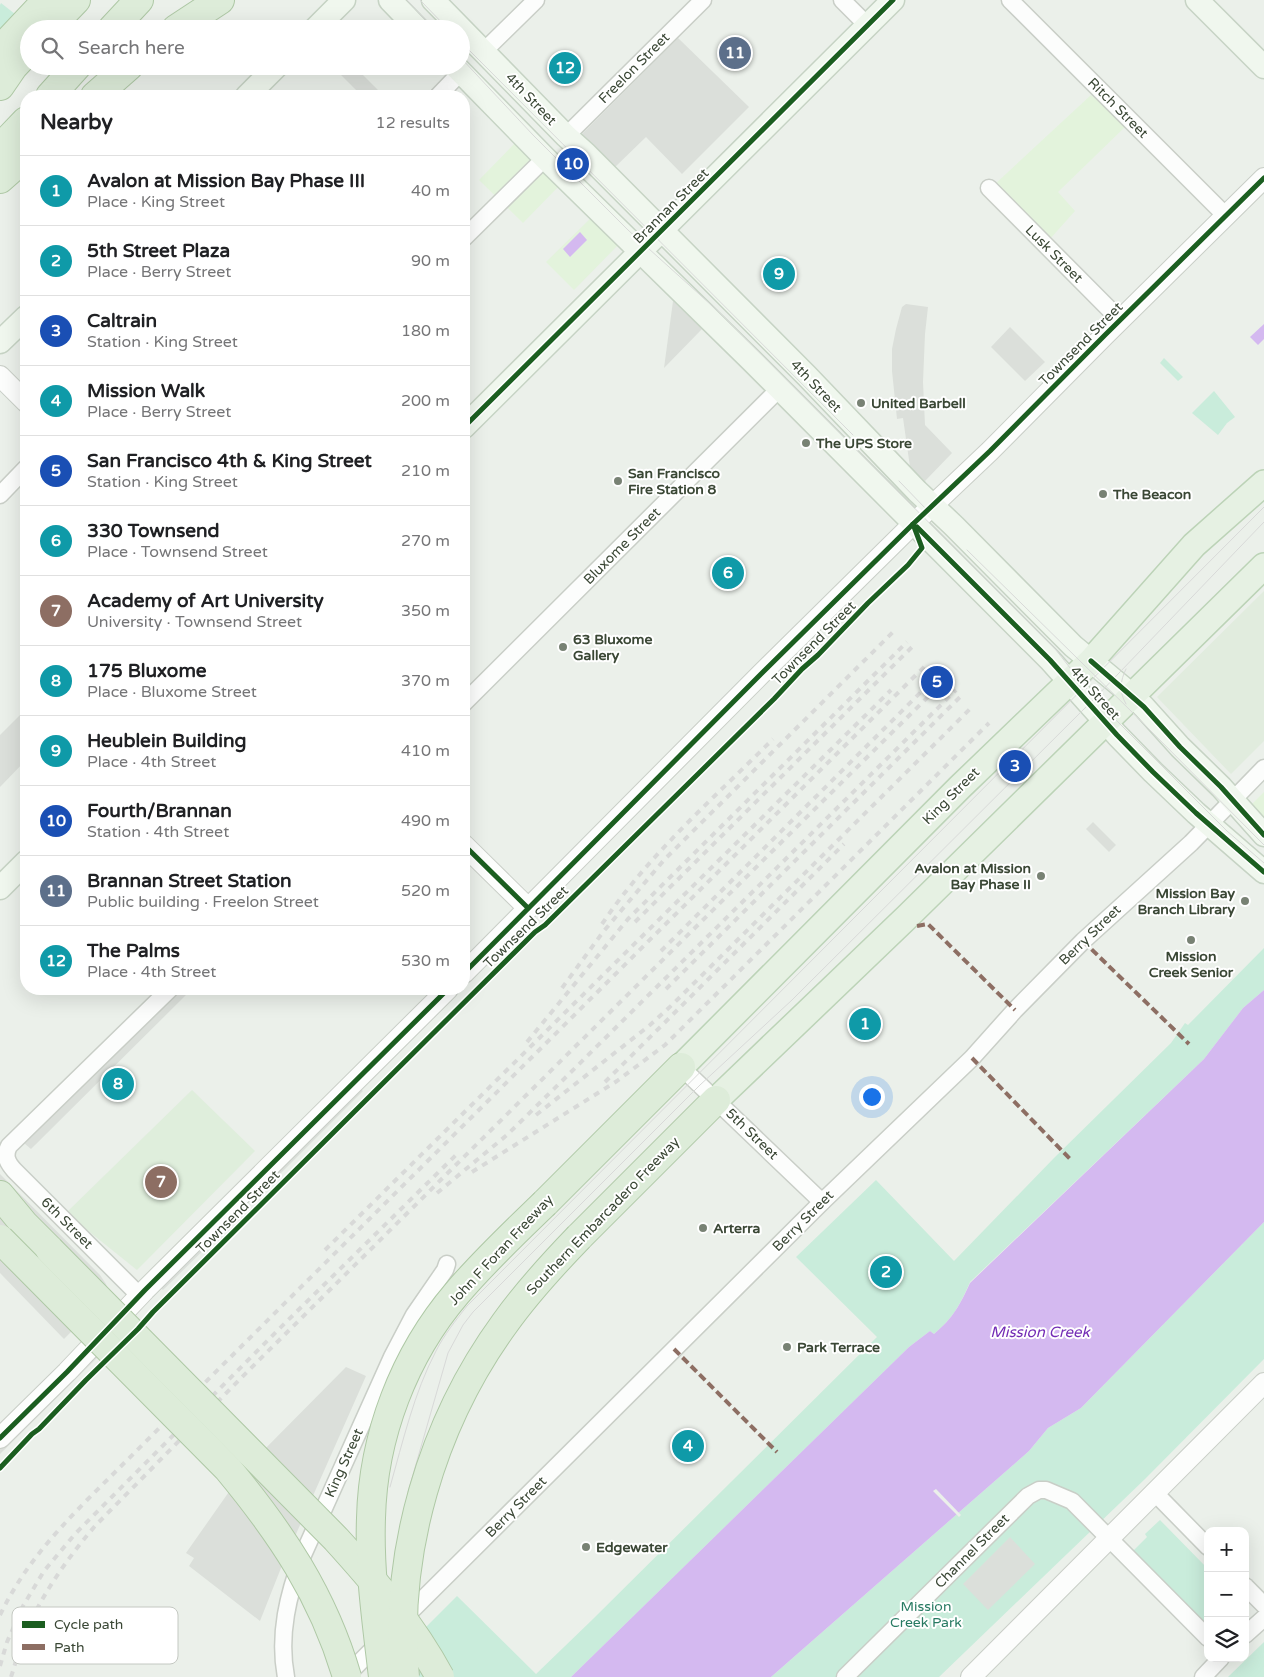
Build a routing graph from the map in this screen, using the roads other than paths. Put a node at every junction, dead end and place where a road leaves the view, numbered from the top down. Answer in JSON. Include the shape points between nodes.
{"nodes":[{"id":1,"x":139,"y":0,"type":"edge"},
{"id":2,"x":220,"y":0,"type":"edge"},
{"id":3,"x":344,"y":0,"type":"edge"},
{"id":4,"x":390,"y":0,"type":"edge"},
{"id":5,"x":434,"y":0,"type":"edge"},
{"id":6,"x":536,"y":0,"type":"edge"},
{"id":7,"x":703,"y":0,"type":"edge"},
{"id":8,"x":842,"y":0,"type":"edge"},
{"id":9,"x":893,"y":0,"type":"edge"},
{"id":10,"x":1010,"y":0,"type":"edge"},
{"id":11,"x":1197,"y":0,"type":"edge"},
{"id":12,"x":58,"y":11,"type":"edge"},
{"id":13,"x":45,"y":20,"type":"edge"},
{"id":14,"x":120,"y":20,"type":"edge"},
{"id":15,"x":190,"y":20,"type":"edge"},
{"id":16,"x":324,"y":20,"type":"edge"},
{"id":17,"x":409,"y":20,"type":"edge"},
{"id":18,"x":454,"y":20,"type":"edge"},
{"id":19,"x":868,"y":26,"type":"junction"},
{"id":20,"x":20,"y":37,"type":"edge"},
{"id":21,"x":470,"y":37,"type":"edge"},
{"id":22,"x":0,"y":50,"type":"edge"},
{"id":23,"x":484,"y":51,"type":"junction"},
{"id":24,"x":20,"y":59,"type":"edge"},
{"id":25,"x":1264,"y":67,"type":"edge"},
{"id":26,"x":69,"y":75,"type":"edge"},
{"id":27,"x":119,"y":75,"type":"edge"},
{"id":28,"x":268,"y":75,"type":"edge"},
{"id":29,"x":454,"y":75,"type":"edge"},
{"id":30,"x":464,"y":75,"type":"edge"},
{"id":31,"x":0,"y":86,"type":"edge"},
{"id":32,"x":55,"y":90,"type":"edge"},
{"id":33,"x":102,"y":90,"type":"edge"},
{"id":34,"x":253,"y":90,"type":"edge"},
{"id":35,"x":442,"y":90,"type":"edge"},
{"id":36,"x":20,"y":127,"type":"edge"},
{"id":37,"x":566,"y":136,"type":"junction"},
{"id":38,"x":0,"y":148,"type":"edge"},
{"id":39,"x":545,"y":158,"type":"junction"},
{"id":40,"x":20,"y":161,"type":"edge"},
{"id":41,"x":1264,"y":178,"type":"edge"},
{"id":42,"x":0,"y":179,"type":"edge"},
{"id":43,"x":989,"y":188,"type":"dead end"},
{"id":44,"x":1226,"y":216,"type":"junction"},
{"id":45,"x":662,"y":230,"type":"junction"},
{"id":46,"x":470,"y":232,"type":"edge"},
{"id":47,"x":640,"y":252,"type":"junction"},
{"id":48,"x":1120,"y":320,"type":"junction"},
{"id":49,"x":20,"y":322,"type":"edge"},
{"id":50,"x":0,"y":342,"type":"edge"},
{"id":51,"x":0,"y":376,"type":"edge"},
{"id":52,"x":779,"y":389,"type":"junction"},
{"id":53,"x":20,"y":396,"type":"edge"},
{"id":54,"x":470,"y":421,"type":"edge"},
{"id":55,"x":20,"y":474,"type":"edge"},
{"id":56,"x":1264,"y":483,"type":"edge"},
{"id":57,"x":0,"y":494,"type":"edge"},
{"id":58,"x":933,"y":506,"type":"junction"},
{"id":59,"x":913,"y":524,"type":"junction"},
{"id":60,"x":1264,"y":566,"type":"edge"},
{"id":61,"x":1091,"y":661,"type":"junction"},
{"id":62,"x":1070,"y":682,"type":"junction"},
{"id":63,"x":1133,"y":696,"type":"junction"},
{"id":64,"x":470,"y":698,"type":"edge"},
{"id":65,"x":1106,"y":722,"type":"junction"},
{"id":66,"x":1264,"y":768,"type":"edge"},
{"id":67,"x":1232,"y":800,"type":"junction"},
{"id":68,"x":1209,"y":824,"type":"junction"},
{"id":69,"x":1264,"y":835,"type":"edge"},
{"id":70,"x":470,"y":851,"type":"edge"},
{"id":71,"x":20,"y":868,"type":"edge"},
{"id":72,"x":1264,"y":872,"type":"edge"},
{"id":73,"x":0,"y":888,"type":"edge"},
{"id":74,"x":528,"y":908,"type":"junction"},
{"id":75,"x":470,"y":967,"type":"edge"},
{"id":76,"x":164,"y":995,"type":"edge"},
{"id":77,"x":442,"y":995,"type":"edge"},
{"id":78,"x":681,"y":1067,"type":"junction"},
{"id":79,"x":716,"y":1100,"type":"junction"},
{"id":80,"x":0,"y":1195,"type":"edge"},
{"id":81,"x":822,"y":1202,"type":"junction"},
{"id":82,"x":0,"y":1239,"type":"edge"},
{"id":83,"x":447,"y":1264,"type":"dead end"},
{"id":84,"x":135,"y":1291,"type":"junction"},
{"id":85,"x":1264,"y":1383,"type":"edge"},
{"id":86,"x":0,"y":1438,"type":"edge"},
{"id":87,"x":1154,"y":1492,"type":"junction"},
{"id":88,"x":1109,"y":1538,"type":"junction"},
{"id":89,"x":1204,"y":1543,"type":"edge"},
{"id":90,"x":1249,"y":1590,"type":"edge"},
{"id":91,"x":1264,"y":1605,"type":"edge"},
{"id":92,"x":1264,"y":1618,"type":"edge"},
{"id":93,"x":1249,"y":1631,"type":"edge"},
{"id":94,"x":1204,"y":1634,"type":"edge"},
{"id":95,"x":1217,"y":1662,"type":"edge"},
{"id":96,"x":286,"y":1677,"type":"edge"},
{"id":97,"x":346,"y":1677,"type":"edge"},
{"id":98,"x":382,"y":1677,"type":"edge"},
{"id":99,"x":405,"y":1677,"type":"edge"},
{"id":100,"x":440,"y":1677,"type":"edge"},
{"id":101,"x":845,"y":1677,"type":"edge"},
{"id":102,"x":971,"y":1677,"type":"edge"},
{"id":103,"x":1203,"y":1677,"type":"edge"}],
"edges":[{"from":1,"to":14,"type":"highway"},
{"from":2,"to":15,"type":"highway"},
{"from":3,"to":16,"type":"main road"},
{"from":4,"to":17,"type":"main road"},
{"from":5,"to":18,"type":"main road","name":"4th Street"},
{"from":6,"to":23,"type":"street"},
{"from":7,"to":37,"type":"street","name":"Freelon Street"},
{"from":8,"to":19,"type":"street"},
{"from":9,"to":19,"type":"main road","name":"Brannan Street"},
{"from":10,"to":44,"type":"street","name":"Ritch Street"},
{"from":11,"to":25,"type":"main road"},
{"from":12,"to":13,"type":"highway"},
{"from":19,"to":45,"type":"main road","name":"Brannan Street"},
{"from":20,"to":22,"type":"highway"},
{"from":21,"to":23,"type":"main road","name":"4th Street"},
{"from":23,"to":37,"type":"main road","name":"4th Street"},
{"from":24,"to":31,"type":"highway"},
{"from":26,"to":32,"type":"highway"},
{"from":27,"to":33,"type":"highway"},
{"from":28,"to":34,"type":"main road"},
{"from":29,"to":35,"type":"street"},
{"from":30,"to":39,"type":"main road","name":"4th Street"},
{"from":36,"to":38,"type":"highway"},
{"from":37,"to":45,"type":"main road","name":"4th Street"},
{"from":39,"to":46,"type":"street"},
{"from":39,"to":47,"type":"main road","name":"4th Street"},
{"from":40,"to":42,"type":"highway"},
{"from":41,"to":44,"type":"street","name":"Townsend Street"},
{"from":43,"to":48,"type":"street","name":"Lusk Street"},
{"from":44,"to":48,"type":"street","name":"Townsend Street"},
{"from":45,"to":47,"type":"main road","name":"Brannan Street"},
{"from":45,"to":58,"type":"main road","name":"4th Street"},
{"from":47,"to":52,"type":"main road","name":"4th Street"},
{"from":47,"to":54,"type":"main road","name":"Brannan Street"},
{"from":48,"to":58,"type":"street","name":"Townsend Street"},
{"from":49,"to":50,"type":"main road"},
{"from":51,"to":53,"type":"street"},
{"from":52,"to":59,"type":"main road","name":"4th Street"},
{"from":52,"to":64,"type":"street","name":"Bluxome Street"},
{"from":55,"to":57,"type":"street"},
{"from":56,"to":61,"type":"main road","name":"King Street","via":[[1194,545]]},
{"from":58,"to":59,"type":"street","name":"Townsend Street"},
{"from":58,"to":61,"type":"main road","name":"4th Street"},
{"from":59,"to":62,"type":"main road","name":"4th Street"},
{"from":59,"to":74,"type":"street","name":"Townsend Street"},
{"from":60,"to":63,"type":"main road"},
{"from":61,"to":62,"type":"main road","name":"King Street"},
{"from":61,"to":63,"type":"main road","name":"4th Street"},
{"from":62,"to":65,"type":"main road","name":"4th Street"},
{"from":62,"to":78,"type":"main road","name":"King Street","via":[[960,787]]},
{"from":63,"to":65,"type":"main road"},
{"from":63,"to":67,"type":"main road","name":"4th Street"},
{"from":65,"to":68,"type":"main road","name":"4th Street"},
{"from":65,"to":79,"type":"main road"},
{"from":66,"to":67,"type":"street","name":"Berry Street"},
{"from":67,"to":68,"type":"street","name":"Berry Street"},
{"from":67,"to":69,"type":"main road","name":"4th Street"},
{"from":68,"to":72,"type":"main road","name":"4th Street"},
{"from":68,"to":81,"type":"street","name":"Berry Street","via":[[1083,941],[972,1058]]},
{"from":70,"to":74,"type":"street"},
{"from":71,"to":73,"type":"main road"},
{"from":74,"to":75,"type":"street","name":"Townsend Street"},
{"from":76,"to":84,"type":"street","name":"6th Street","via":[[6,1152],[14,1170]]},
{"from":77,"to":84,"type":"street","name":"Townsend Street","via":[[193,1244]]},
{"from":78,"to":79,"type":"street","name":"5th Street"},
{"from":78,"to":98,"type":"highway","name":"John F Foran Freeway","bridge":true,"via":[[457,1293],[428,1331],[406,1373],[389,1415],[373,1485],[374,1596]]},
{"from":79,"to":81,"type":"street","name":"5th Street"},
{"from":79,"to":99,"type":"highway","name":"Southern Embarcadero Freeway","bridge":true,"via":[[579,1237],[530,1291],[480,1360],[459,1398],[441,1439],[420,1506],[407,1564],[403,1616]]},
{"from":80,"to":100,"type":"highway","bridge":true,"via":[[24,1224],[370,1576],[399,1612]]},
{"from":81,"to":97,"type":"street","name":"Berry Street"},
{"from":82,"to":97,"type":"highway","bridge":true,"via":[[228,1469],[254,1500],[297,1562],[317,1600]]},
{"from":83,"to":96,"type":"street","name":"King Street","via":[[392,1357],[303,1555],[287,1605],[284,1636]]},
{"from":84,"to":86,"type":"street","name":"Townsend Street","via":[[67,1372]]},
{"from":85,"to":87,"type":"street"},
{"from":87,"to":88,"type":"street"},
{"from":87,"to":89,"type":"street"},
{"from":88,"to":94,"type":"street"},
{"from":88,"to":101,"type":"street","name":"Channel Street","via":[[1072,1501],[1039,1490],[1028,1496]]},
{"from":88,"to":102,"type":"street"},
{"from":90,"to":91,"type":"street"},
{"from":92,"to":93,"type":"street"},
{"from":95,"to":103,"type":"street"}]}
